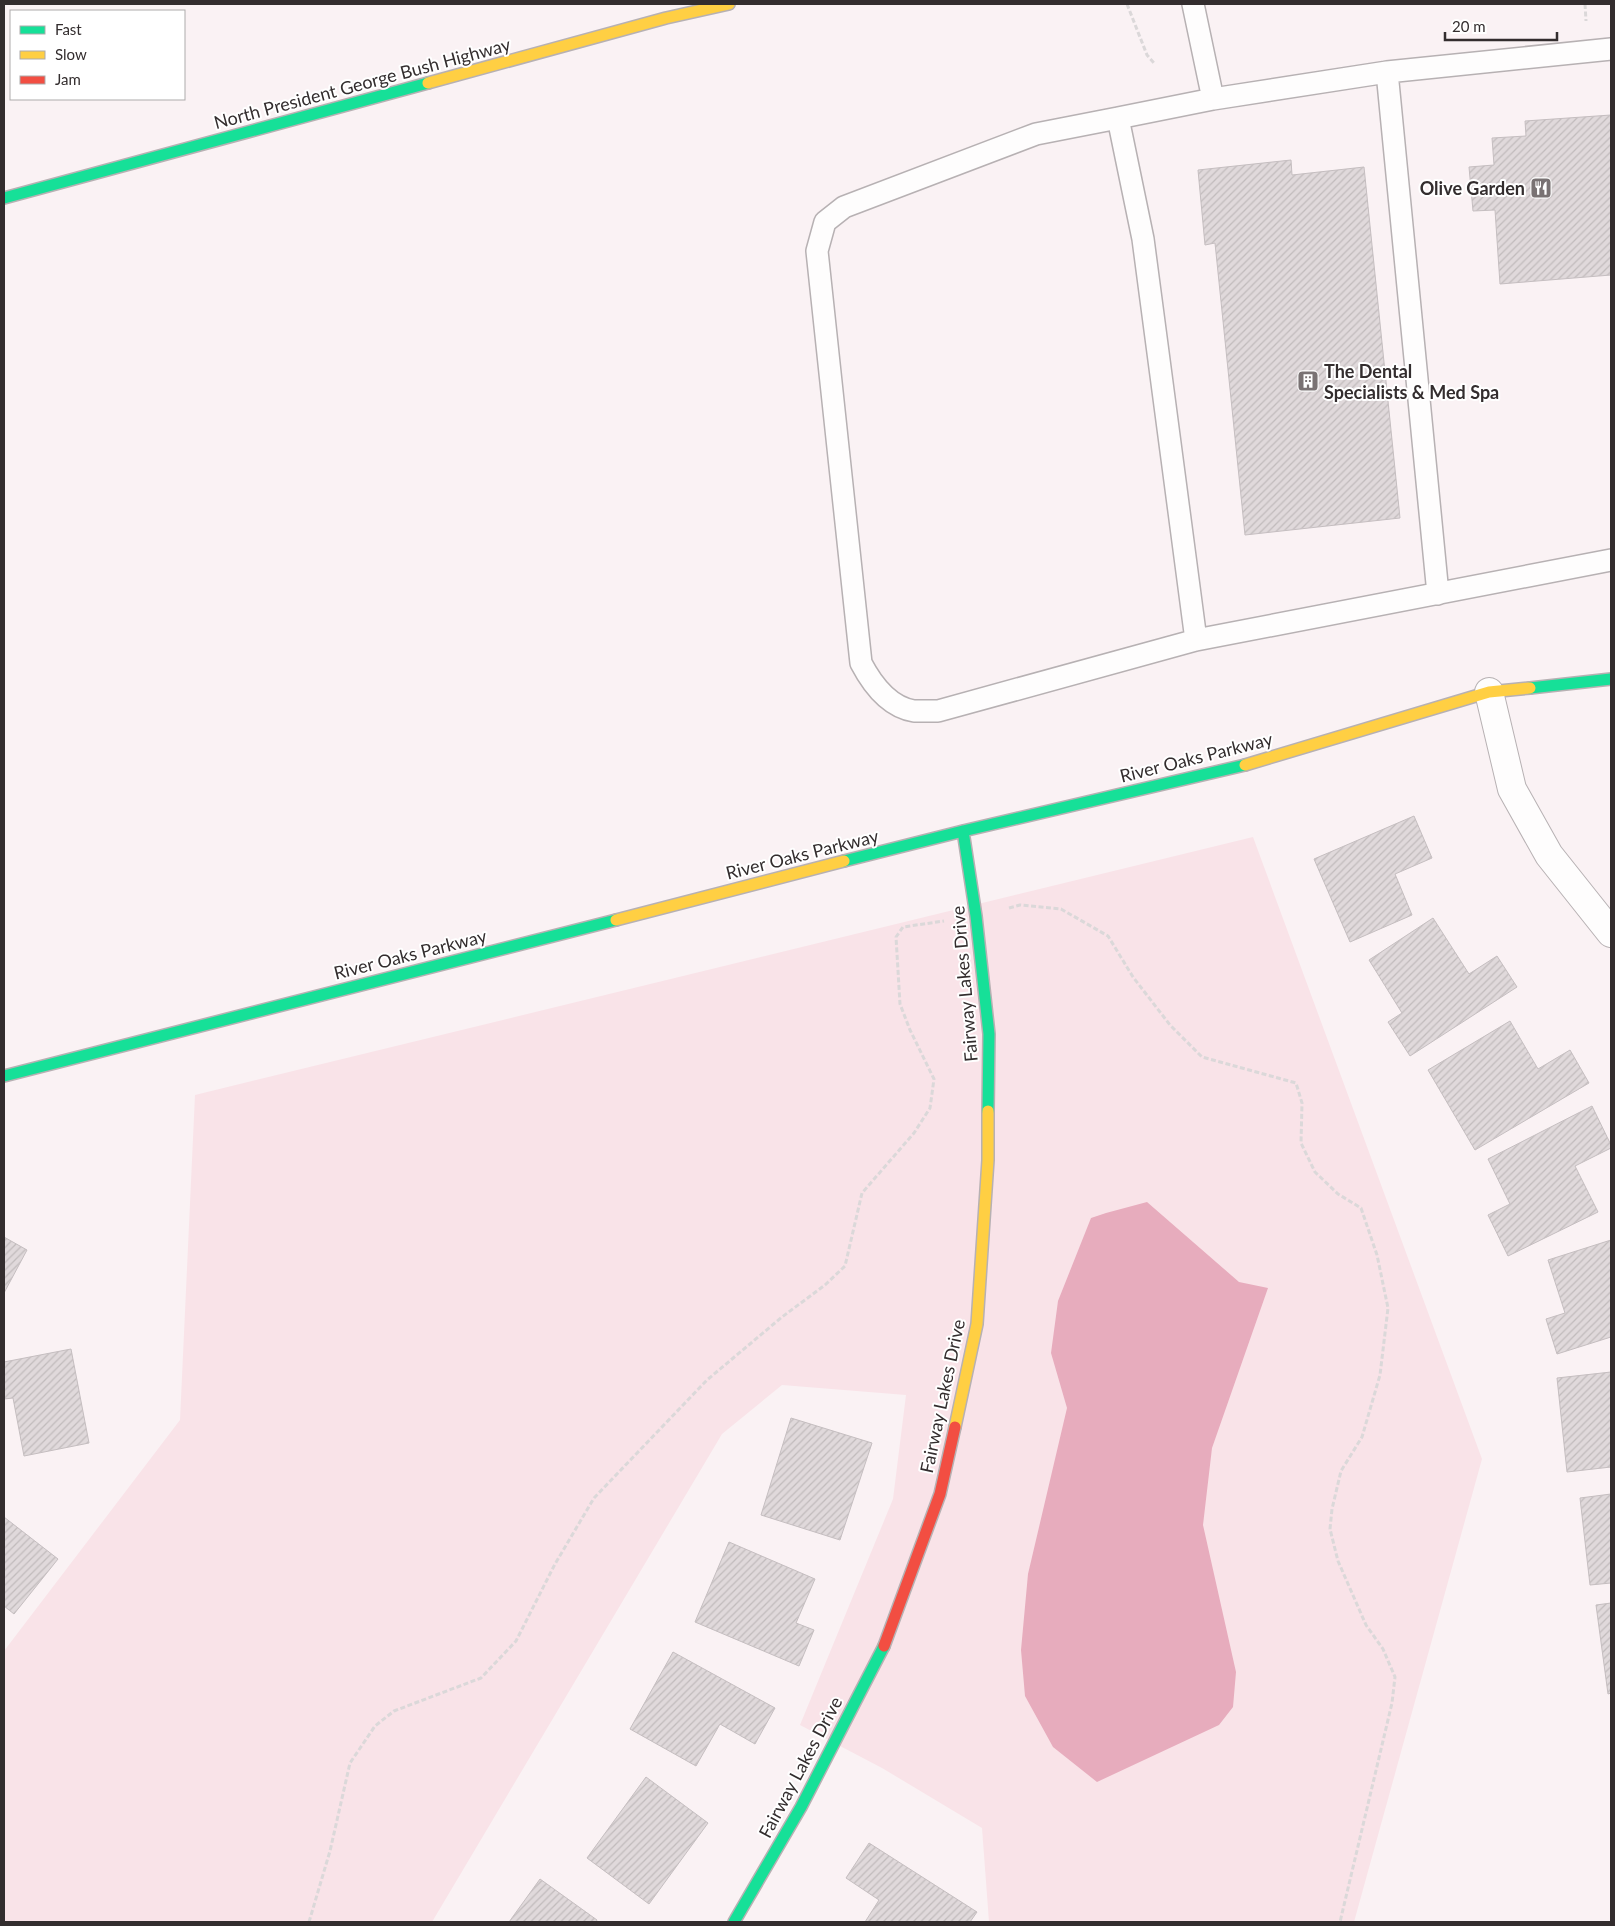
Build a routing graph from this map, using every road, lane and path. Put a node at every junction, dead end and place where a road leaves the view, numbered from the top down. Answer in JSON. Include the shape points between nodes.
{"nodes":[{"id":1,"x":729,"y":4,"type":"edge"},
{"id":2,"x":1127,"y":4,"type":"edge"},
{"id":3,"x":1194,"y":4,"type":"edge"},
{"id":4,"x":1585,"y":4,"type":"edge"},
{"id":5,"x":1586,"y":30,"type":"dead end"},
{"id":6,"x":1611,"y":49,"type":"edge"},
{"id":7,"x":1154,"y":63,"type":"dead end"},
{"id":8,"x":1387,"y":72,"type":"junction"},
{"id":9,"x":1213,"y":99,"type":"junction"},
{"id":10,"x":1118,"y":118,"type":"junction"},
{"id":11,"x":4,"y":198,"type":"edge"},
{"id":12,"x":1611,"y":560,"type":"edge"},
{"id":13,"x":1438,"y":594,"type":"junction"},
{"id":14,"x":1196,"y":640,"type":"junction"},
{"id":15,"x":1611,"y":680,"type":"edge"},
{"id":16,"x":1489,"y":692,"type":"junction"},
{"id":17,"x":963,"y":831,"type":"junction"},
{"id":18,"x":1611,"y":933,"type":"edge"},
{"id":19,"x":4,"y":1076,"type":"edge"},
{"id":20,"x":734,"y":1922,"type":"edge"}],
"edges":[{"from":1,"to":11,"type":"street","name":"North President George Bush Highway","via":[[656,20]]},
{"from":2,"to":7,"type":"path","via":[[1147,54]]},
{"from":3,"to":9,"type":"lane"},
{"from":4,"to":5,"type":"path"},
{"from":6,"to":8,"type":"lane"},
{"from":8,"to":9,"type":"lane"},
{"from":8,"to":13,"type":"lane"},
{"from":9,"to":10,"type":"lane"},
{"from":10,"to":14,"type":"lane","via":[[1143,239]]},
{"from":10,"to":14,"type":"lane","via":[[1036,134],[844,207],[825,222],[816,251],[861,663],[872,682],[891,702],[913,710],[938,711]]},
{"from":12,"to":13,"type":"lane"},
{"from":13,"to":14,"type":"lane"},
{"from":15,"to":16,"type":"street","name":"River Oaks Parkway"},
{"from":16,"to":17,"type":"street","name":"River Oaks Parkway","via":[[1241,766]]},
{"from":16,"to":18,"type":"street","via":[[1512,789],[1549,855]]},
{"from":17,"to":19,"type":"street","name":"River Oaks Parkway"},
{"from":17,"to":20,"type":"street","name":"Fairway Lakes Drive","via":[[989,1034],[988,1160],[977,1324],[940,1494],[886,1640],[801,1807]]}]}
